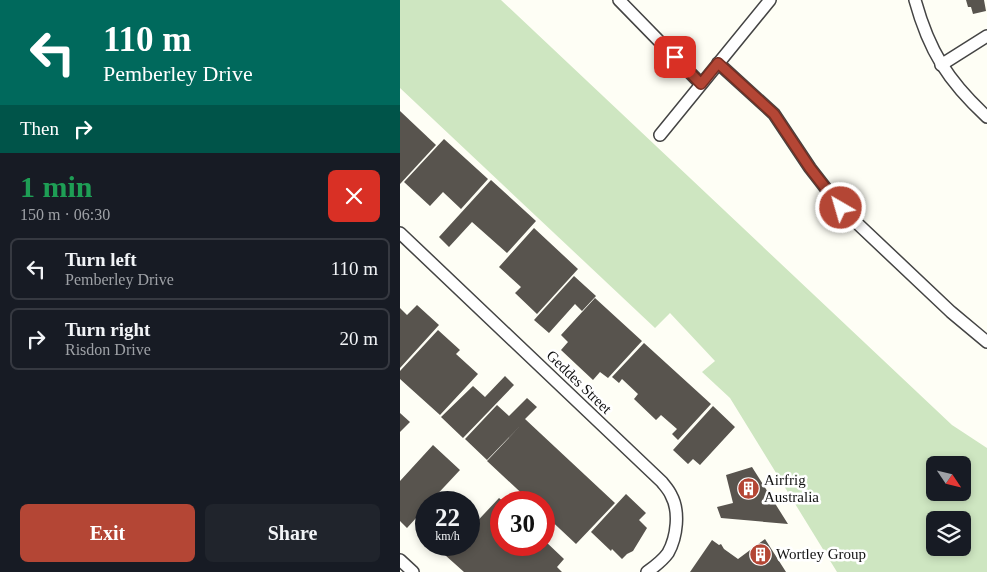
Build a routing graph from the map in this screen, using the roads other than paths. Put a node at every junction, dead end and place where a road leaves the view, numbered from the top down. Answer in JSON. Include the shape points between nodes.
{"nodes":[{"id":1,"x":619,"y":0,"type":"edge"},
{"id":2,"x":770,"y":0,"type":"edge"},
{"id":3,"x":915,"y":0,"type":"edge"},
{"id":4,"x":987,"y":36,"type":"edge"},
{"id":5,"x":718,"y":63,"type":"junction"},
{"id":6,"x":940,"y":65,"type":"junction"},
{"id":7,"x":701,"y":84,"type":"junction"},
{"id":8,"x":987,"y":117,"type":"edge"},
{"id":9,"x":660,"y":135,"type":"dead end"},
{"id":10,"x":400,"y":233,"type":"edge"},
{"id":11,"x":987,"y":342,"type":"edge"},
{"id":12,"x":400,"y":560,"type":"edge"},
{"id":13,"x":413,"y":572,"type":"edge"},
{"id":14,"x":647,"y":572,"type":"edge"}],
"edges":[{"from":1,"to":7,"type":"street"},
{"from":2,"to":5,"type":"street"},
{"from":3,"to":6,"type":"street"},
{"from":4,"to":6,"type":"street"},
{"from":5,"to":7,"type":"street"},
{"from":5,"to":11,"type":"street","via":[[774,114],[841,208]]},
{"from":6,"to":8,"type":"street","via":[[965,97]]},
{"from":7,"to":9,"type":"street"},
{"from":10,"to":14,"type":"street","name":"Geddes Street","via":[[672,495],[676,530],[668,553]]},
{"from":12,"to":13,"type":"street"}]}
